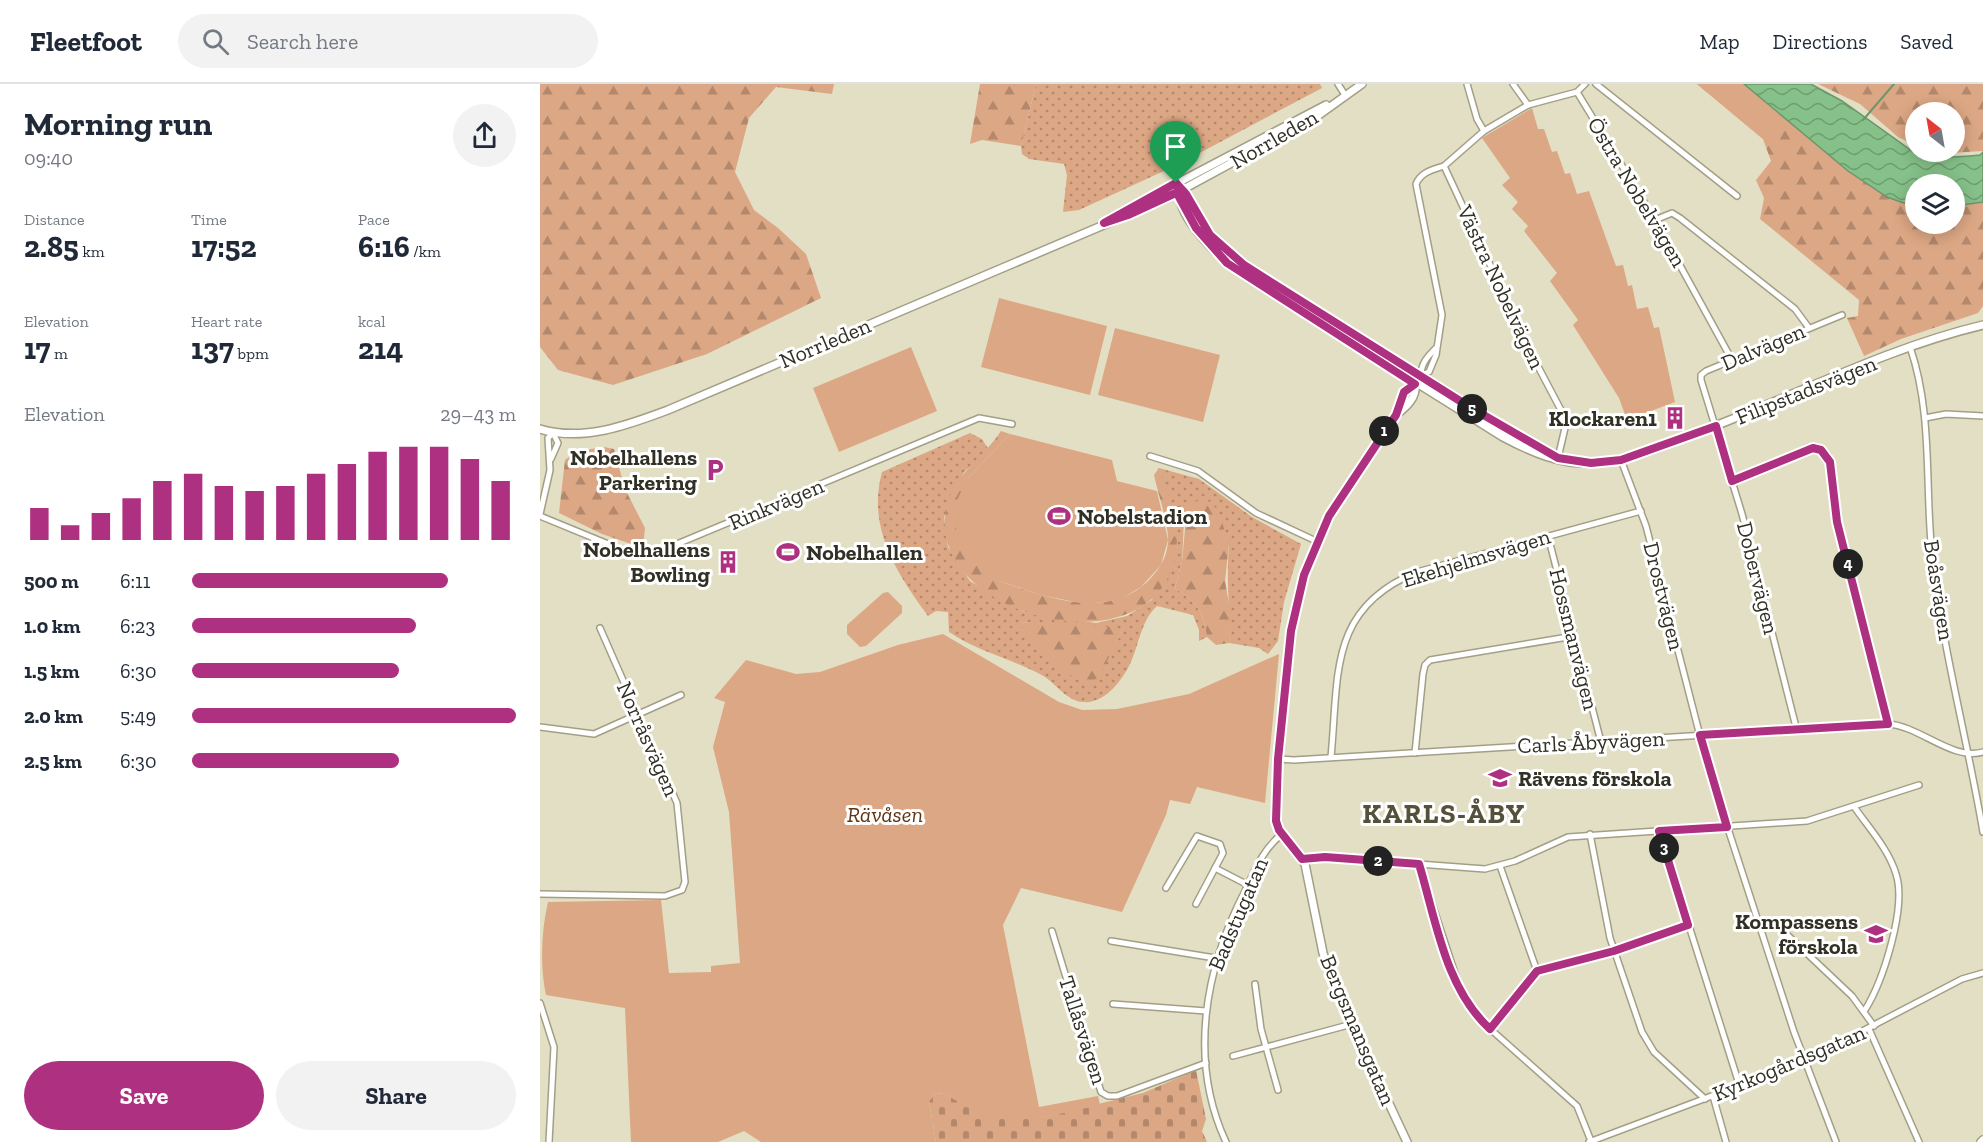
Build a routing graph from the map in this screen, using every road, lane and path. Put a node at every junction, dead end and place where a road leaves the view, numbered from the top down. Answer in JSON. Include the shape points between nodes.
{"nodes":[{"id":1,"x":1338,"y":84,"type":"edge"},
{"id":2,"x":1362,"y":84,"type":"edge"},
{"id":3,"x":1467,"y":84,"type":"edge"},
{"id":4,"x":1513,"y":84,"type":"edge"},
{"id":5,"x":1586,"y":84,"type":"edge"},
{"id":6,"x":1596,"y":84,"type":"edge"},
{"id":7,"x":1577,"y":92,"type":"junction"},
{"id":8,"x":1345,"y":95,"type":"junction"},
{"id":9,"x":1528,"y":105,"type":"junction"},
{"id":10,"x":1484,"y":131,"type":"junction"},
{"id":11,"x":1444,"y":166,"type":"junction"},
{"id":12,"x":1176,"y":183,"type":"junction"},
{"id":13,"x":1180,"y":191,"type":"junction"},
{"id":14,"x":1737,"y":196,"type":"dead end"},
{"id":15,"x":1655,"y":220,"type":"junction"},
{"id":16,"x":1104,"y":223,"type":"junction"},
{"id":17,"x":1842,"y":315,"type":"dead end"},
{"id":18,"x":1983,"y":325,"type":"edge"},
{"id":19,"x":1809,"y":328,"type":"junction"},
{"id":20,"x":1910,"y":347,"type":"junction"},
{"id":21,"x":1732,"y":360,"type":"junction"},
{"id":22,"x":1421,"y":375,"type":"junction"},
{"id":23,"x":1415,"y":384,"type":"junction"},
{"id":24,"x":1983,"y":416,"type":"edge"},
{"id":25,"x":1925,"y":418,"type":"junction"},
{"id":26,"x":1012,"y":424,"type":"dead end"},
{"id":27,"x":1716,"y":426,"type":"junction"},
{"id":28,"x":540,"y":429,"type":"edge"},
{"id":29,"x":553,"y":433,"type":"junction"},
{"id":30,"x":1150,"y":456,"type":"dead end"},
{"id":31,"x":1558,"y":458,"type":"junction"},
{"id":32,"x":551,"y":459,"type":"junction"},
{"id":33,"x":1621,"y":460,"type":"junction"},
{"id":34,"x":1732,"y":481,"type":"junction"},
{"id":35,"x":1641,"y":511,"type":"junction"},
{"id":36,"x":540,"y":515,"type":"edge"},
{"id":37,"x":1548,"y":536,"type":"junction"},
{"id":38,"x":1316,"y":541,"type":"junction"},
{"id":39,"x":600,"y":628,"type":"dead end"},
{"id":40,"x":1574,"y":636,"type":"junction"},
{"id":41,"x":681,"y":695,"type":"dead end"},
{"id":42,"x":637,"y":715,"type":"junction"},
{"id":43,"x":1888,"y":724,"type":"junction"},
{"id":44,"x":540,"y":727,"type":"edge"},
{"id":45,"x":1797,"y":731,"type":"junction"},
{"id":46,"x":1700,"y":735,"type":"junction"},
{"id":47,"x":1601,"y":742,"type":"junction"},
{"id":48,"x":1983,"y":752,"type":"edge"},
{"id":49,"x":1415,"y":753,"type":"junction"},
{"id":50,"x":1970,"y":755,"type":"junction"},
{"id":51,"x":1331,"y":757,"type":"junction"},
{"id":52,"x":1278,"y":759,"type":"junction"},
{"id":53,"x":1919,"y":785,"type":"dead end"},
{"id":54,"x":1855,"y":808,"type":"junction"},
{"id":55,"x":1727,"y":827,"type":"junction"},
{"id":56,"x":1659,"y":831,"type":"junction"},
{"id":57,"x":1983,"y":832,"type":"edge"},
{"id":58,"x":1282,"y":834,"type":"junction"},
{"id":59,"x":1590,"y":834,"type":"junction"},
{"id":60,"x":1302,"y":859,"type":"junction"},
{"id":61,"x":1419,"y":864,"type":"junction"},
{"id":62,"x":1500,"y":866,"type":"junction"},
{"id":63,"x":1215,"y":868,"type":"junction"},
{"id":64,"x":1248,"y":885,"type":"junction"},
{"id":65,"x":1166,"y":888,"type":"dead end"},
{"id":66,"x":540,"y":894,"type":"edge"},
{"id":67,"x":1196,"y":904,"type":"dead end"},
{"id":68,"x":1688,"y":925,"type":"junction"},
{"id":69,"x":1760,"y":928,"type":"junction"},
{"id":70,"x":1052,"y":931,"type":"dead end"},
{"id":71,"x":1111,"y":941,"type":"dead end"},
{"id":72,"x":1614,"y":951,"type":"junction"},
{"id":73,"x":1215,"y":958,"type":"junction"},
{"id":74,"x":1537,"y":971,"type":"junction"},
{"id":75,"x":1983,"y":973,"type":"edge"},
{"id":76,"x":1255,"y":984,"type":"dead end"},
{"id":77,"x":540,"y":1003,"type":"edge"},
{"id":78,"x":1113,"y":1004,"type":"dead end"},
{"id":79,"x":1865,"y":1010,"type":"junction"},
{"id":80,"x":1206,"y":1011,"type":"junction"},
{"id":81,"x":1352,"y":1024,"type":"junction"},
{"id":82,"x":1871,"y":1028,"type":"junction"},
{"id":83,"x":1490,"y":1029,"type":"junction"},
{"id":84,"x":1266,"y":1048,"type":"junction"},
{"id":85,"x":1233,"y":1056,"type":"dead end"},
{"id":86,"x":1805,"y":1061,"type":"junction"},
{"id":87,"x":1206,"y":1063,"type":"junction"},
{"id":88,"x":1740,"y":1087,"type":"junction"},
{"id":89,"x":1278,"y":1090,"type":"dead end"},
{"id":90,"x":1713,"y":1096,"type":"junction"},
{"id":91,"x":1705,"y":1100,"type":"junction"},
{"id":92,"x":549,"y":1142,"type":"edge"},
{"id":93,"x":1226,"y":1142,"type":"edge"},
{"id":94,"x":1407,"y":1142,"type":"edge"},
{"id":95,"x":1590,"y":1142,"type":"edge"},
{"id":96,"x":1726,"y":1142,"type":"edge"},
{"id":97,"x":1836,"y":1142,"type":"edge"},
{"id":98,"x":1919,"y":1142,"type":"edge"}],
"edges":[{"from":1,"to":8,"type":"street"},
{"from":2,"to":8,"type":"street","name":"Norrleden"},
{"from":3,"to":10,"type":"street"},
{"from":4,"to":9,"type":"street"},
{"from":5,"to":7,"type":"street"},
{"from":6,"to":14,"type":"street"},
{"from":7,"to":9,"type":"street","name":"Östra Nobelvägen"},
{"from":7,"to":15,"type":"street","name":"Östra Nobelvägen"},
{"from":8,"to":12,"type":"street","name":"Norrleden"},
{"from":8,"to":13,"type":"street","name":"Norrleden","via":[[1316,117]]},
{"from":9,"to":10,"type":"street"},
{"from":10,"to":11,"type":"street"},
{"from":11,"to":22,"type":"street","via":[[1426,172],[1416,184],[1442,315],[1429,372]]},
{"from":11,"to":31,"type":"street","name":"Västra Nobelvägen","via":[[1562,412],[1565,428]]},
{"from":12,"to":13,"type":"street"},
{"from":12,"to":16,"type":"street","name":"Norrleden"},
{"from":13,"to":16,"type":"street","name":"Norrleden"},
{"from":13,"to":22,"type":"street","name":"Filipstadsvägen","via":[[1186,194],[1210,235],[1231,256]]},
{"from":13,"to":23,"type":"street","name":"Filipstadsvägen","via":[[1179,197],[1196,228],[1227,263]]},
{"from":15,"to":19,"type":"street","via":[[1672,213],[1680,218],[1795,309]]},
{"from":15,"to":21,"type":"street","name":"Östra Nobelvägen"},
{"from":16,"to":29,"type":"street","name":"Norrleden","via":[[658,414],[607,430]]},
{"from":17,"to":19,"type":"street","name":"Dalvägen"},
{"from":18,"to":20,"type":"street","name":"Filipstadsvägen"},
{"from":19,"to":21,"type":"street","name":"Dalvägen"},
{"from":20,"to":25,"type":"street","name":"Boåsvägen"},
{"from":20,"to":27,"type":"street","name":"Filipstadsvägen"},
{"from":21,"to":27,"type":"street","name":"Dalvägen","via":[[1701,375]]},
{"from":22,"to":23,"type":"street","name":"Bergsmansgatan"},
{"from":22,"to":31,"type":"street","name":"Filipstadsvägen"},
{"from":23,"to":31,"type":"street","name":"Filipstadsvägen","via":[[1533,453]]},
{"from":23,"to":38,"type":"street","name":"Bergsmansgatan","via":[[1404,392],[1396,415]]},
{"from":24,"to":25,"type":"street","via":[[1946,414]]},
{"from":25,"to":50,"type":"street","name":"Boåsvägen","via":[[1935,578]]},
{"from":26,"to":36,"type":"street","name":"Rinkvägen","via":[[979,418],[653,554],[630,553]]},
{"from":27,"to":33,"type":"street","name":"Filipstadsvägen"},
{"from":27,"to":34,"type":"street","name":"Dobervägen"},
{"from":28,"to":29,"type":"street","name":"Norrleden"},
{"from":29,"to":32,"type":"street","via":[[548,438]]},
{"from":29,"to":32,"type":"street","via":[[558,443]]},
{"from":30,"to":38,"type":"street","via":[[1198,471],[1256,513]]},
{"from":31,"to":33,"type":"street","name":"Filipstadsvägen","via":[[1591,463]]},
{"from":32,"to":36,"type":"street"},
{"from":33,"to":35,"type":"street","name":"Drostvägen"},
{"from":34,"to":43,"type":"street","via":[[1813,448],[1828,456],[1837,522]]},
{"from":34,"to":45,"type":"street","name":"Dobervägen"},
{"from":35,"to":37,"type":"street","name":"Ekehjelmsvägen"},
{"from":35,"to":46,"type":"street","name":"Drostvägen"},
{"from":37,"to":40,"type":"street","name":"Hossmanvägen"},
{"from":37,"to":51,"type":"street","name":"Ekehjelmsvägen","via":[[1417,572],[1375,595],[1355,618],[1344,644]]},
{"from":38,"to":52,"type":"street","name":"Bergsmansgatan","via":[[1294,612]]},
{"from":39,"to":42,"type":"street","name":"Norråsvägen"},
{"from":40,"to":47,"type":"street","name":"Hossmanvägen"},
{"from":40,"to":49,"type":"street","via":[[1430,660],[1423,674]]},
{"from":41,"to":42,"type":"street"},
{"from":42,"to":44,"type":"street","via":[[594,734]]},
{"from":42,"to":66,"type":"street","name":"Norråsvägen","via":[[677,803],[682,890],[665,896]]},
{"from":43,"to":45,"type":"street","name":"Carls Åbyvägen"},
{"from":43,"to":50,"type":"street","name":"Carls Åbyvägen","via":[[1902,725]]},
{"from":45,"to":46,"type":"street","name":"Carls Åbyvägen"},
{"from":46,"to":47,"type":"street","name":"Carls Åbyvägen"},
{"from":46,"to":55,"type":"street","name":"Drostvägen"},
{"from":47,"to":49,"type":"street","name":"Carls Åbyvägen"},
{"from":48,"to":50,"type":"street"},
{"from":49,"to":51,"type":"street","name":"Carls Åbyvägen"},
{"from":50,"to":57,"type":"street","name":"Boåsvägen"},
{"from":51,"to":52,"type":"street","name":"Carls Åbyvägen"},
{"from":52,"to":58,"type":"street","name":"Bergsmansgatan","via":[[1276,821]]},
{"from":53,"to":54,"type":"street"},
{"from":54,"to":55,"type":"street","via":[[1807,822]]},
{"from":54,"to":79,"type":"street","via":[[1896,872],[1900,893],[1879,985]]},
{"from":55,"to":56,"type":"street"},
{"from":55,"to":69,"type":"street","name":"Drostvägen"},
{"from":56,"to":59,"type":"street"},
{"from":56,"to":68,"type":"street"},
{"from":58,"to":60,"type":"street","name":"Bergsmansgatan"},
{"from":58,"to":64,"type":"street","name":"Badstugatan","via":[[1266,850]]},
{"from":59,"to":62,"type":"street","via":[[1568,837]]},
{"from":59,"to":72,"type":"street"},
{"from":60,"to":61,"type":"street"},
{"from":60,"to":81,"type":"street","name":"Bergsmansgatan","via":[[1327,968]]},
{"from":61,"to":62,"type":"street","via":[[1473,869]]},
{"from":61,"to":83,"type":"street","via":[[1457,986],[1471,1010]]},
{"from":62,"to":74,"type":"street"},
{"from":63,"to":64,"type":"street"},
{"from":63,"to":65,"type":"street","via":[[1223,847],[1197,836]]},
{"from":63,"to":67,"type":"street"},
{"from":64,"to":73,"type":"street","name":"Badstugatan"},
{"from":68,"to":72,"type":"street"},
{"from":68,"to":88,"type":"street"},
{"from":69,"to":79,"type":"street","via":[[1781,928]]},
{"from":69,"to":86,"type":"street","name":"Drostvägen"},
{"from":70,"to":87,"type":"street","name":"Tallåsvägen","via":[[1101,1092],[1117,1096]]},
{"from":71,"to":73,"type":"street"},
{"from":72,"to":74,"type":"street"},
{"from":72,"to":91,"type":"street","via":[[1647,1042]]},
{"from":73,"to":80,"type":"street","name":"Badstugatan"},
{"from":74,"to":83,"type":"street"},
{"from":75,"to":82,"type":"street","name":"Kyrkogårdsgatan","via":[[1962,979]]},
{"from":76,"to":84,"type":"street"},
{"from":77,"to":92,"type":"street","via":[[554,1047]]},
{"from":78,"to":80,"type":"street"},
{"from":79,"to":82,"type":"street"},
{"from":80,"to":87,"type":"street","name":"Badstugatan"},
{"from":81,"to":84,"type":"street"},
{"from":81,"to":94,"type":"street","name":"Bergsmansgatan"},
{"from":82,"to":86,"type":"street","name":"Kyrkogårdsgatan"},
{"from":82,"to":98,"type":"street"},
{"from":83,"to":95,"type":"street","via":[[1578,1106]]},
{"from":84,"to":85,"type":"street"},
{"from":84,"to":89,"type":"street"},
{"from":86,"to":88,"type":"street","name":"Kyrkogårdsgatan"},
{"from":86,"to":97,"type":"street","name":"Drostvägen"},
{"from":87,"to":93,"type":"street","name":"Badstugatan","via":[[1212,1106]]},
{"from":88,"to":90,"type":"street","name":"Kyrkogårdsgatan"},
{"from":90,"to":91,"type":"street","name":"Kyrkogårdsgatan"},
{"from":90,"to":96,"type":"street"},
{"from":91,"to":95,"type":"street","name":"Kyrkogårdsgatan"}]}
